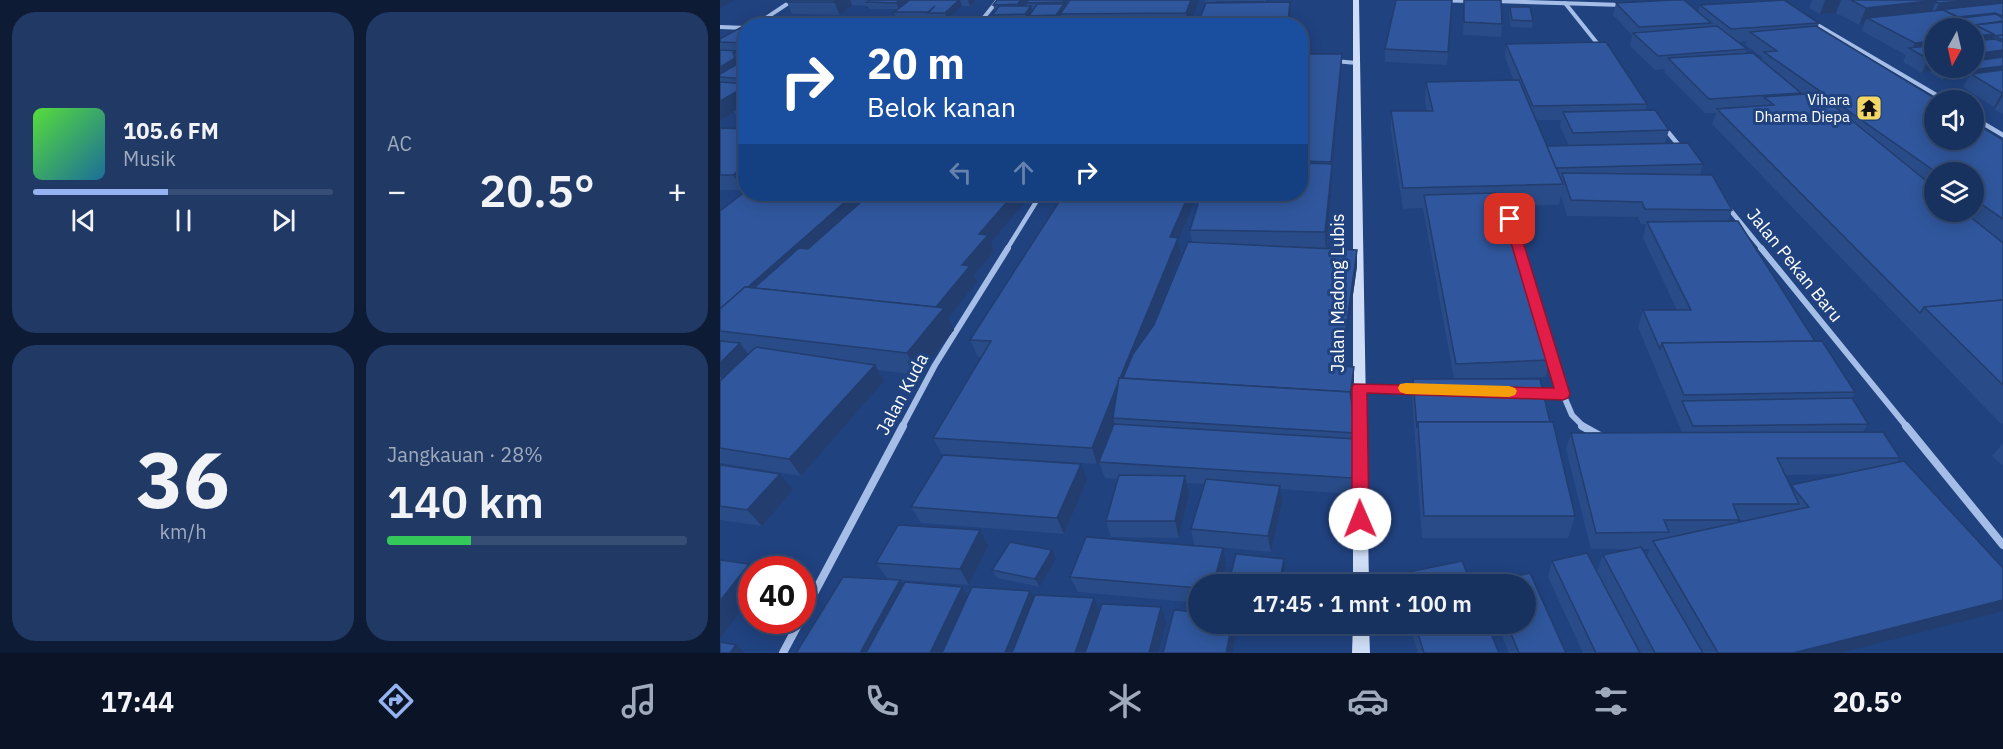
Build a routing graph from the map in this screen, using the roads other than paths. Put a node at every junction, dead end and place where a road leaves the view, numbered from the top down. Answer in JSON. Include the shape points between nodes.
{"nodes":[{"id":1,"x":793,"y":0,"type":"edge"},
{"id":2,"x":998,"y":0,"type":"edge"},
{"id":3,"x":1356,"y":0,"type":"edge"},
{"id":4,"x":1428,"y":0,"type":"edge"},
{"id":5,"x":1474,"y":1,"type":"edge"},
{"id":6,"x":1485,"y":1,"type":"edge"},
{"id":7,"x":1565,"y":3,"type":"junction"},
{"id":8,"x":1624,"y":5,"type":"edge"},
{"id":9,"x":766,"y":18,"type":"edge"},
{"id":10,"x":983,"y":18,"type":"edge"},
{"id":11,"x":1811,"y":22,"type":"edge"},
{"id":12,"x":720,"y":27,"type":"edge"},
{"id":13,"x":738,"y":28,"type":"edge"},
{"id":14,"x":1602,"y":50,"type":"edge"},
{"id":15,"x":1323,"y":60,"type":"edge"},
{"id":16,"x":1357,"y":63,"type":"junction"},
{"id":17,"x":1928,"y":90,"type":"edge"},
{"id":18,"x":1662,"y":124,"type":"edge"},
{"id":19,"x":1984,"y":124,"type":"edge"},
{"id":20,"x":2003,"y":135,"type":"edge"},
{"id":21,"x":1684,"y":152,"type":"edge"},
{"id":22,"x":1721,"y":199,"type":"edge"},
{"id":23,"x":1037,"y":201,"type":"edge"},
{"id":24,"x":1510,"y":219,"type":"dead end"},
{"id":25,"x":1359,"y":387,"type":"junction"},
{"id":26,"x":1430,"y":389,"type":"edge"},
{"id":27,"x":1533,"y":392,"type":"edge"},
{"id":28,"x":1563,"y":394,"type":"junction"},
{"id":29,"x":1609,"y":440,"type":"edge"},
{"id":30,"x":2003,"y":545,"type":"edge"},
{"id":31,"x":1361,"y":574,"type":"edge"},
{"id":32,"x":816,"y":590,"type":"edge"},
{"id":33,"x":793,"y":634,"type":"edge"},
{"id":34,"x":1361,"y":634,"type":"edge"},
{"id":35,"x":783,"y":653,"type":"edge"},
{"id":36,"x":1361,"y":653,"type":"edge"}],
"edges":[{"from":1,"to":9,"type":"street"},
{"from":2,"to":10,"type":"street"},
{"from":3,"to":16,"type":"street","name":"Jalan Madong Lubis"},
{"from":4,"to":5,"type":"street"},
{"from":6,"to":7,"type":"street"},
{"from":7,"to":8,"type":"street"},
{"from":7,"to":14,"type":"street"},
{"from":11,"to":17,"type":"street"},
{"from":12,"to":13,"type":"street"},
{"from":15,"to":16,"type":"street"},
{"from":16,"to":25,"type":"street","name":"Jalan Madong Lubis"},
{"from":18,"to":21,"type":"street"},
{"from":19,"to":20,"type":"street"},
{"from":22,"to":30,"type":"street","name":"Jalan Pekan Baru"},
{"from":23,"to":32,"type":"street","name":"Jalan Kuda","via":[[935,365]]},
{"from":24,"to":28,"type":"street"},
{"from":25,"to":26,"type":"street"},
{"from":25,"to":31,"type":"street","name":"Jalan Madong Lubis"},
{"from":27,"to":28,"type":"street"},
{"from":28,"to":29,"type":"street","via":[[1578,425]]},
{"from":33,"to":35,"type":"street"},
{"from":34,"to":36,"type":"street"}]}
